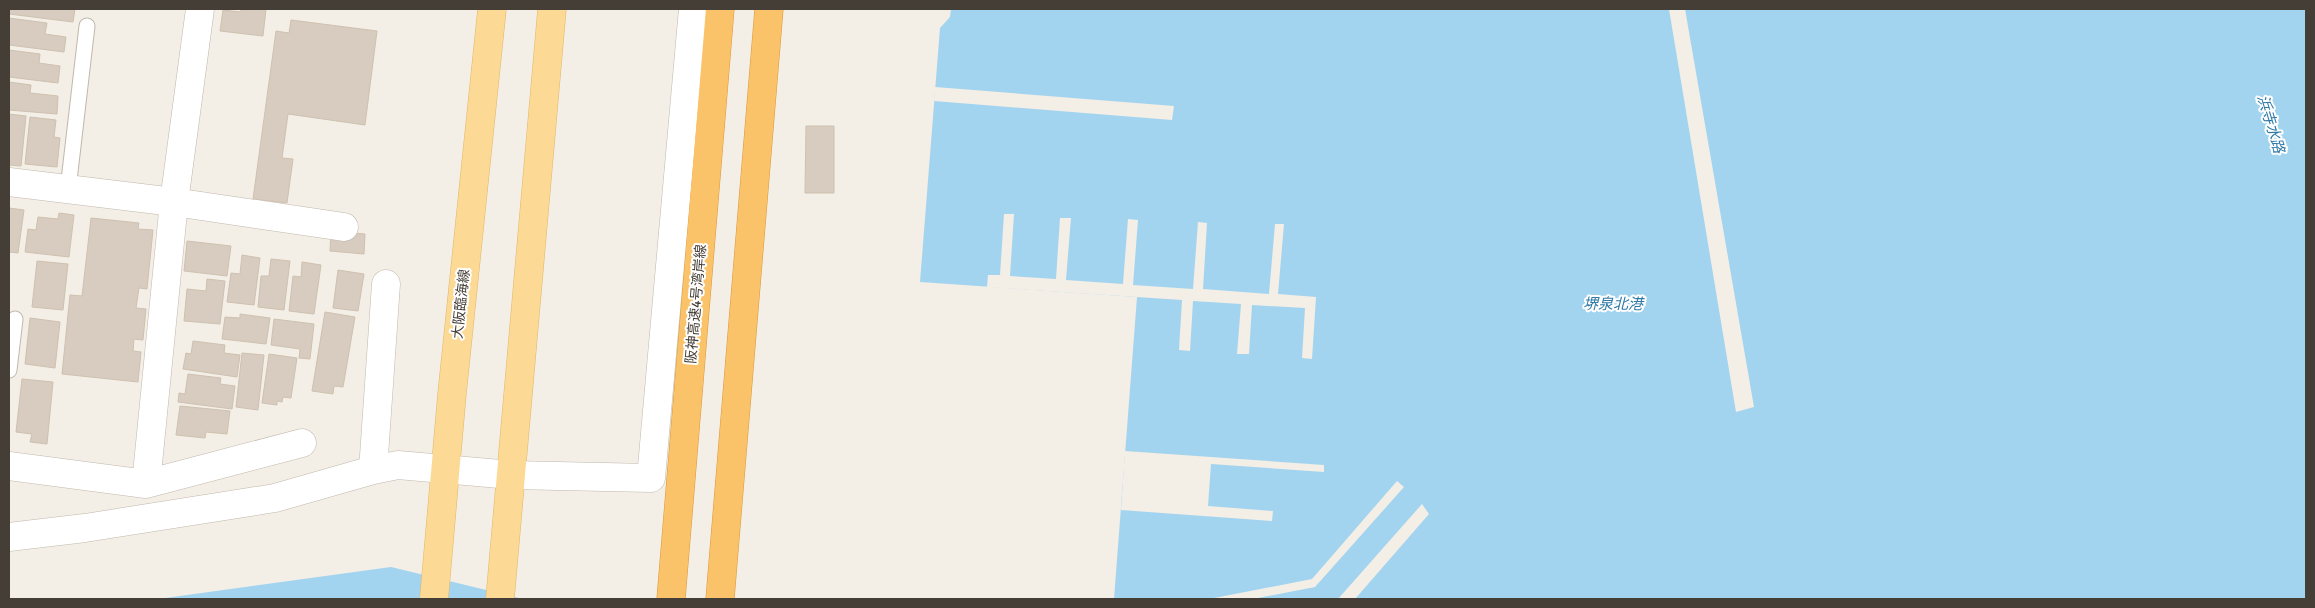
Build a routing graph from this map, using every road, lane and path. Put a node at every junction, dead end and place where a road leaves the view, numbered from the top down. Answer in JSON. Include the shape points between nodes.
{"nodes":[{"id":1,"x":200,"y":9,"type":"edge"},
{"id":2,"x":492,"y":9,"type":"edge"},
{"id":3,"x":552,"y":9,"type":"edge"},
{"id":4,"x":693,"y":9,"type":"edge"},
{"id":5,"x":720,"y":9,"type":"edge"},
{"id":6,"x":769,"y":9,"type":"edge"},
{"id":7,"x":87,"y":26,"type":"dead end"},
{"id":8,"x":9,"y":182,"type":"edge"},
{"id":9,"x":68,"y":189,"type":"junction"},
{"id":10,"x":174,"y":202,"type":"junction"},
{"id":11,"x":344,"y":228,"type":"dead end"},
{"id":12,"x":386,"y":284,"type":"dead end"},
{"id":13,"x":14,"y":319,"type":"dead end"},
{"id":14,"x":9,"y":370,"type":"edge"},
{"id":15,"x":302,"y":443,"type":"dead end"},
{"id":16,"x":9,"y":466,"type":"edge"},
{"id":17,"x":445,"y":469,"type":"junction"},
{"id":18,"x":373,"y":470,"type":"junction"},
{"id":19,"x":511,"y":475,"type":"junction"},
{"id":20,"x":146,"y":484,"type":"junction"},
{"id":21,"x":9,"y":537,"type":"edge"},
{"id":22,"x":434,"y":599,"type":"edge"},
{"id":23,"x":500,"y":599,"type":"edge"},
{"id":24,"x":671,"y":599,"type":"edge"},
{"id":25,"x":720,"y":599,"type":"edge"}],
"edges":[{"from":1,"to":10,"type":"street"},
{"from":2,"to":17,"type":"main road","name":"大阪臨海線"},
{"from":3,"to":19,"type":"main road"},
{"from":4,"to":19,"type":"street","via":[[651,478]]},
{"from":5,"to":24,"type":"highway","name":"阪神高速4号湾岸線"},
{"from":6,"to":25,"type":"highway"},
{"from":7,"to":9,"type":"lane"},
{"from":8,"to":9,"type":"street"},
{"from":9,"to":10,"type":"street"},
{"from":10,"to":11,"type":"street"},
{"from":10,"to":20,"type":"street"},
{"from":12,"to":18,"type":"street"},
{"from":13,"to":14,"type":"lane"},
{"from":15,"to":20,"type":"street"},
{"from":16,"to":20,"type":"street"},
{"from":17,"to":18,"type":"street","via":[[398,466]]},
{"from":17,"to":19,"type":"street"},
{"from":17,"to":22,"type":"main road","name":"大阪臨海線"},
{"from":18,"to":21,"type":"street","via":[[275,498]]},
{"from":19,"to":23,"type":"main road"}]}
